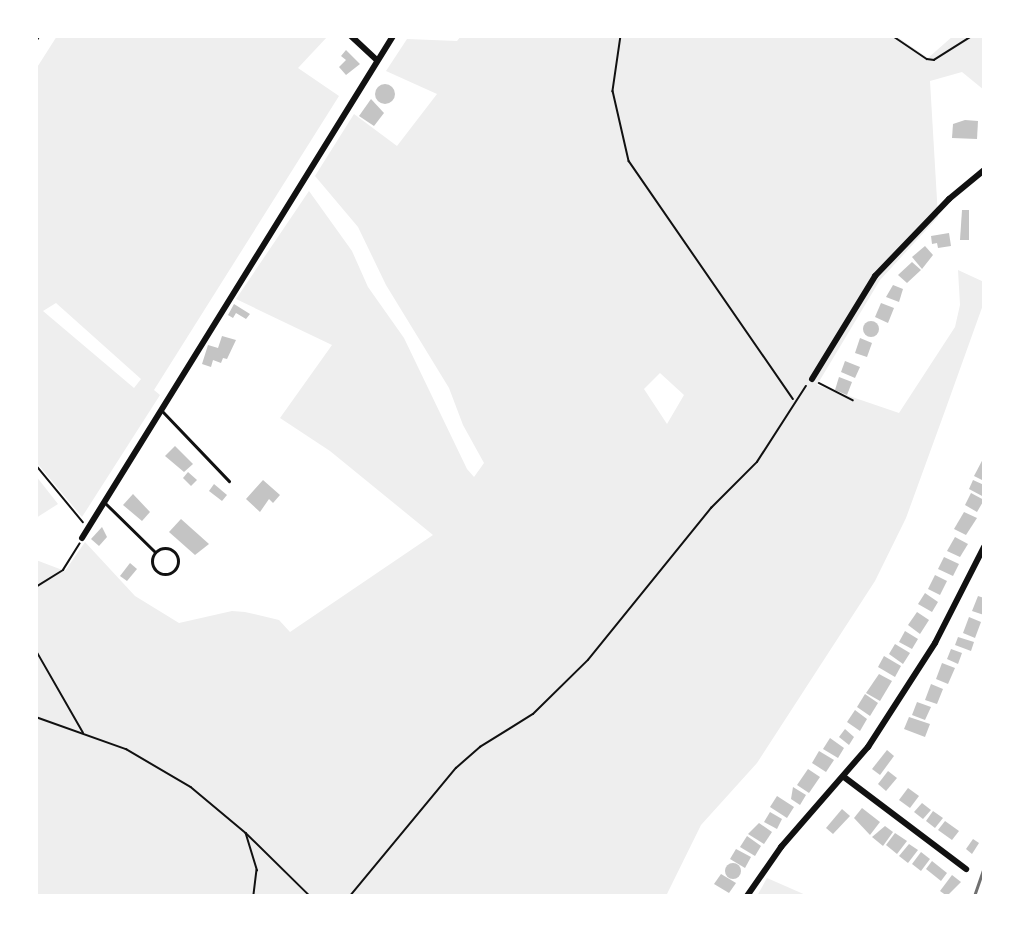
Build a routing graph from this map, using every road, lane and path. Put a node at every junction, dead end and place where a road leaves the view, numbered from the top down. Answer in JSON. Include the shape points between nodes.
{"nodes":[{"id":1,"x":351,"y":36,"type":"edge"},
{"id":2,"x":393,"y":36,"type":"edge"},
{"id":3,"x":621,"y":36,"type":"edge"},
{"id":4,"x":893,"y":36,"type":"edge"},
{"id":5,"x":972,"y":36,"type":"edge"},
{"id":6,"x":377,"y":60,"type":"junction"},
{"id":7,"x":984,"y":170,"type":"edge"},
{"id":8,"x":812,"y":379,"type":"joint"},
{"id":9,"x":825,"y":386,"type":"dead end"},
{"id":10,"x":794,"y":400,"type":"junction"},
{"id":11,"x":853,"y":400,"type":"dead end"},
{"id":12,"x":161,"y":410,"type":"junction"},
{"id":13,"x":36,"y":465,"type":"edge"},
{"id":14,"x":229,"y":481,"type":"dead end"},
{"id":15,"x":104,"y":502,"type":"junction"},
{"id":16,"x":88,"y":527,"type":"junction"},
{"id":17,"x":82,"y":538,"type":"joint"},
{"id":18,"x":984,"y":547,"type":"edge"},
{"id":19,"x":155,"y":552,"type":"junction"},
{"id":20,"x":36,"y":587,"type":"edge"},
{"id":21,"x":36,"y":650,"type":"edge"},
{"id":22,"x":36,"y":717,"type":"edge"},
{"id":23,"x":83,"y":733,"type":"junction"},
{"id":24,"x":844,"y":777,"type":"junction"},
{"id":25,"x":246,"y":833,"type":"junction"},
{"id":26,"x":966,"y":869,"type":"dead end"},
{"id":27,"x":254,"y":896,"type":"edge"},
{"id":28,"x":310,"y":896,"type":"edge"},
{"id":29,"x":350,"y":896,"type":"edge"},
{"id":30,"x":747,"y":896,"type":"edge"}],
"edges":[{"from":1,"to":6,"type":"street"},
{"from":2,"to":6,"type":"street"},
{"from":3,"to":10,"type":"path","via":[[614,91],[629,161]]},
{"from":4,"to":5,"type":"path","via":[[934,60]]},
{"from":6,"to":12,"type":"street"},
{"from":7,"to":8,"type":"street","via":[[949,199],[875,276]]},
{"from":8,"to":10,"type":"path"},
{"from":9,"to":11,"type":"path"},
{"from":10,"to":29,"type":"path","via":[[757,462],[711,508],[588,660],[533,714],[480,747],[456,768]]},
{"from":12,"to":14,"type":"lane"},
{"from":12,"to":15,"type":"street"},
{"from":13,"to":16,"type":"path"},
{"from":15,"to":16,"type":"street"},
{"from":15,"to":19,"type":"lane"},
{"from":16,"to":17,"type":"street"},
{"from":17,"to":20,"type":"path","via":[[63,570]]},
{"from":18,"to":24,"type":"street","via":[[935,643],[875,737]]},
{"from":19,"to":19,"type":"lane","via":[[166,548],[173,551],[177,558],[175,570],[167,574],[158,572],[152,561]]},
{"from":21,"to":23,"type":"path"},
{"from":22,"to":23,"type":"path"},
{"from":23,"to":25,"type":"path","via":[[159,767]]},
{"from":24,"to":26,"type":"street"},
{"from":24,"to":30,"type":"street","via":[[781,847]]},
{"from":25,"to":27,"type":"path","via":[[257,870]]},
{"from":25,"to":28,"type":"path"}]}
